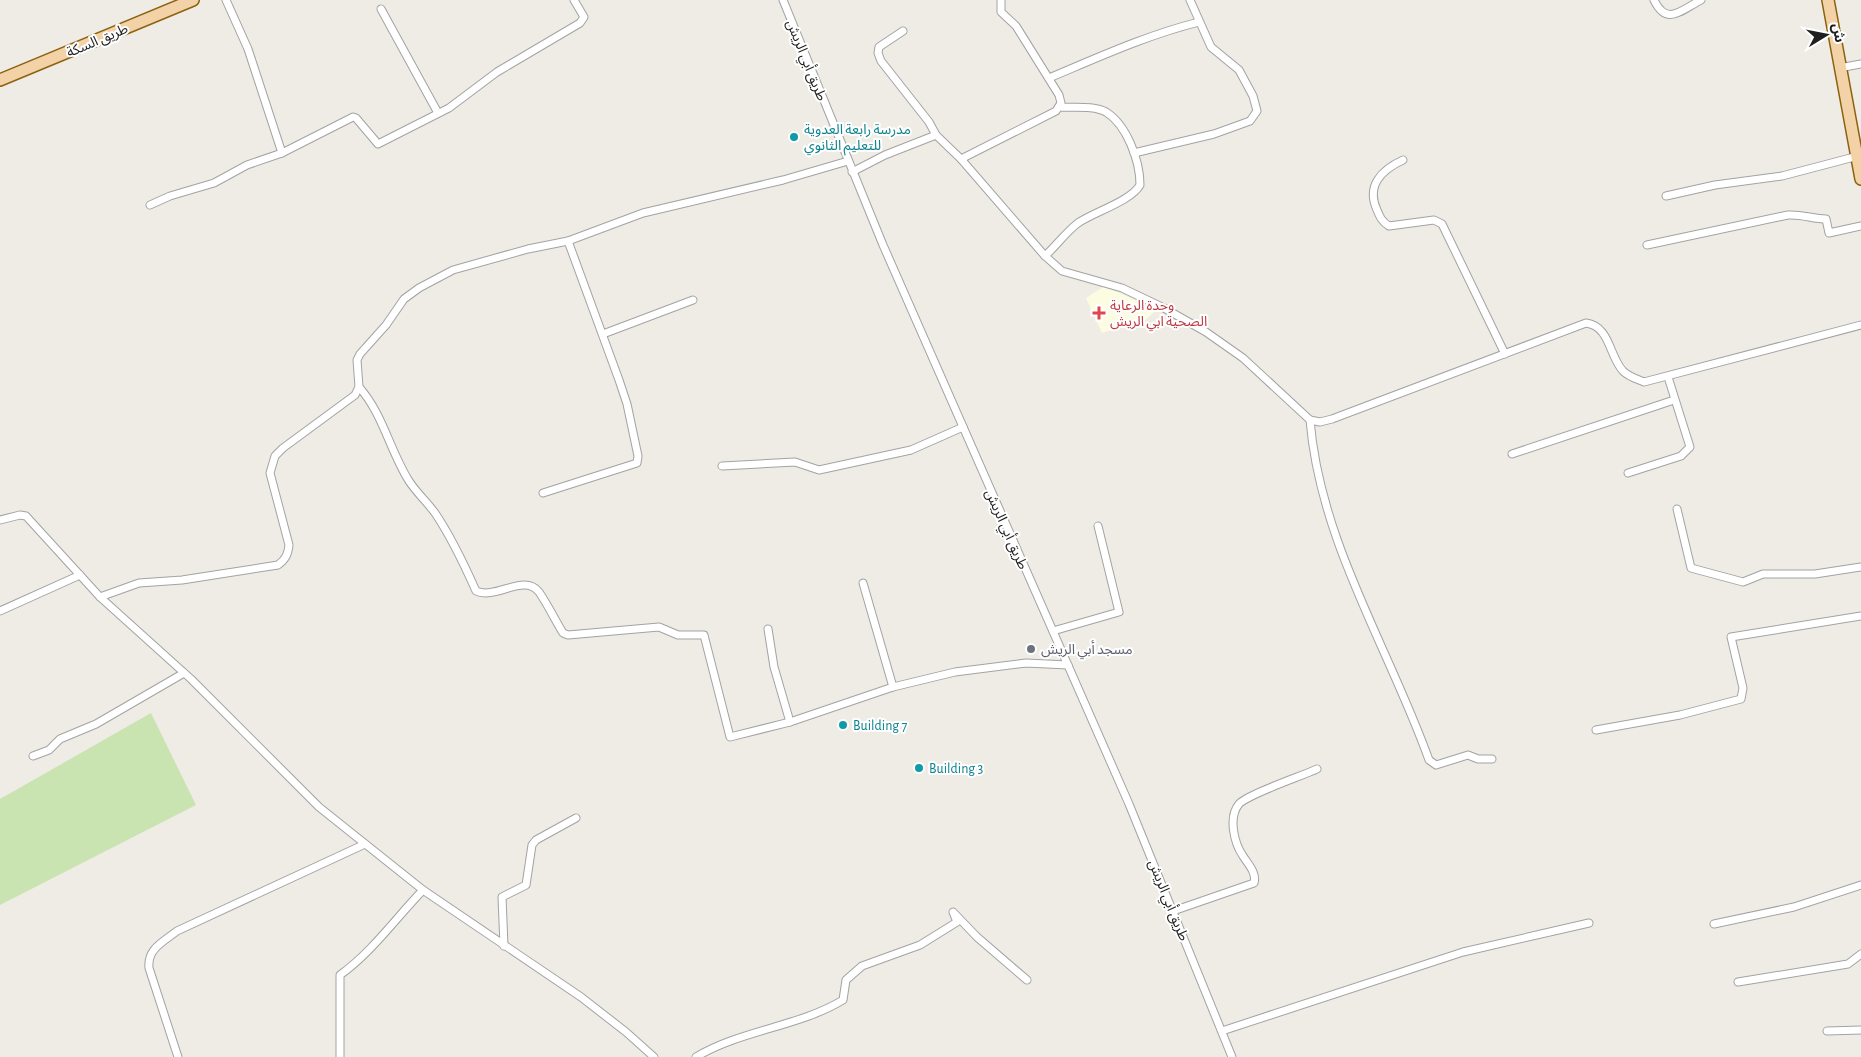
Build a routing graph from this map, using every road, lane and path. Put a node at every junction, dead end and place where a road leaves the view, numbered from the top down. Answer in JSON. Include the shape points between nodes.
{"nodes":[{"id":1,"x":194,"y":0,"type":"edge"},
{"id":2,"x":226,"y":0,"type":"edge"},
{"id":3,"x":574,"y":0,"type":"edge"},
{"id":4,"x":783,"y":0,"type":"edge"},
{"id":5,"x":1001,"y":0,"type":"edge"},
{"id":6,"x":1190,"y":0,"type":"edge"},
{"id":7,"x":1654,"y":0,"type":"edge"},
{"id":8,"x":1701,"y":0,"type":"edge"},
{"id":9,"x":1828,"y":0,"type":"edge"},
{"id":10,"x":381,"y":9,"type":"dead end"},
{"id":11,"x":1199,"y":22,"type":"junction"},
{"id":12,"x":903,"y":31,"type":"dead end"},
{"id":13,"x":1861,"y":64,"type":"edge"},
{"id":14,"x":1839,"y":68,"type":"junction"},
{"id":15,"x":1049,"y":78,"type":"junction"},
{"id":16,"x":0,"y":80,"type":"edge"},
{"id":17,"x":1059,"y":107,"type":"junction"},
{"id":18,"x":438,"y":113,"type":"junction"},
{"id":19,"x":936,"y":135,"type":"junction"},
{"id":20,"x":282,"y":153,"type":"junction"},
{"id":21,"x":1134,"y":154,"type":"junction"},
{"id":22,"x":1858,"y":156,"type":"junction"},
{"id":23,"x":961,"y":159,"type":"junction"},
{"id":24,"x":1403,"y":160,"type":"dead end"},
{"id":25,"x":848,"y":161,"type":"junction"},
{"id":26,"x":852,"y":172,"type":"junction"},
{"id":27,"x":1861,"y":179,"type":"edge"},
{"id":28,"x":1666,"y":196,"type":"dead end"},
{"id":29,"x":150,"y":205,"type":"dead end"},
{"id":30,"x":1861,"y":226,"type":"edge"},
{"id":31,"x":568,"y":241,"type":"junction"},
{"id":32,"x":1647,"y":245,"type":"dead end"},
{"id":33,"x":1045,"y":256,"type":"junction"},
{"id":34,"x":693,"y":300,"type":"dead end"},
{"id":35,"x":1861,"y":325,"type":"edge"},
{"id":36,"x":602,"y":334,"type":"junction"},
{"id":37,"x":1505,"y":354,"type":"junction"},
{"id":38,"x":1668,"y":377,"type":"junction"},
{"id":39,"x":359,"y":387,"type":"junction"},
{"id":40,"x":1674,"y":400,"type":"junction"},
{"id":41,"x":1310,"y":420,"type":"junction"},
{"id":42,"x":963,"y":427,"type":"junction"},
{"id":43,"x":1512,"y":454,"type":"dead end"},
{"id":44,"x":722,"y":466,"type":"dead end"},
{"id":45,"x":1628,"y":473,"type":"dead end"},
{"id":46,"x":543,"y":493,"type":"dead end"},
{"id":47,"x":1677,"y":509,"type":"dead end"},
{"id":48,"x":0,"y":520,"type":"edge"},
{"id":49,"x":1098,"y":526,"type":"dead end"},
{"id":50,"x":1861,"y":567,"type":"edge"},
{"id":51,"x":80,"y":575,"type":"junction"},
{"id":52,"x":863,"y":583,"type":"dead end"},
{"id":53,"x":100,"y":597,"type":"junction"},
{"id":54,"x":0,"y":611,"type":"edge"},
{"id":55,"x":1861,"y":616,"type":"edge"},
{"id":56,"x":768,"y":629,"type":"dead end"},
{"id":57,"x":1053,"y":631,"type":"junction"},
{"id":58,"x":1068,"y":665,"type":"junction"},
{"id":59,"x":184,"y":673,"type":"junction"},
{"id":60,"x":893,"y":687,"type":"junction"},
{"id":61,"x":790,"y":722,"type":"junction"},
{"id":62,"x":1596,"y":730,"type":"dead end"},
{"id":63,"x":33,"y":756,"type":"dead end"},
{"id":64,"x":1492,"y":759,"type":"dead end"},
{"id":65,"x":1317,"y":769,"type":"dead end"},
{"id":66,"x":576,"y":818,"type":"dead end"},
{"id":67,"x":365,"y":844,"type":"junction"},
{"id":68,"x":1861,"y":885,"type":"edge"},
{"id":69,"x":423,"y":890,"type":"junction"},
{"id":70,"x":1173,"y":912,"type":"junction"},
{"id":71,"x":1589,"y":922,"type":"dead end"},
{"id":72,"x":1714,"y":924,"type":"dead end"},
{"id":73,"x":504,"y":946,"type":"junction"},
{"id":74,"x":1861,"y":954,"type":"edge"},
{"id":75,"x":1028,"y":980,"type":"dead end"},
{"id":76,"x":1738,"y":982,"type":"dead end"},
{"id":77,"x":1827,"y":1030,"type":"dead end"},
{"id":78,"x":1861,"y":1030,"type":"edge"},
{"id":79,"x":1222,"y":1031,"type":"junction"},
{"id":80,"x":178,"y":1057,"type":"edge"},
{"id":81,"x":340,"y":1057,"type":"edge"},
{"id":82,"x":654,"y":1057,"type":"edge"},
{"id":83,"x":696,"y":1057,"type":"edge"},
{"id":84,"x":1232,"y":1057,"type":"edge"}],
"edges":[{"from":1,"to":16,"type":"main road","name":"طريق السكة"},
{"from":2,"to":20,"type":"street","via":[[248,49]]},
{"from":3,"to":18,"type":"street","via":[[584,17],[580,23],[497,72],[470,94]]},
{"from":4,"to":25,"type":"street","name":"طريق أبي الريش"},
{"from":5,"to":15,"type":"street","via":[[1001,12],[1016,26]]},
{"from":6,"to":11,"type":"street"},
{"from":7,"to":8,"type":"street","via":[[1660,12],[1672,15]]},
{"from":9,"to":14,"type":"main road"},
{"from":10,"to":18,"type":"street"},
{"from":11,"to":15,"type":"street","via":[[1152,36]]},
{"from":11,"to":21,"type":"street","via":[[1212,47],[1239,70],[1245,80],[1256,105],[1255,118],[1214,134]]},
{"from":12,"to":19,"type":"street","via":[[879,47],[878,53]]},
{"from":13,"to":14,"type":"street"},
{"from":14,"to":22,"type":"main road"},
{"from":15,"to":17,"type":"street","via":[[1059,95]]},
{"from":17,"to":21,"type":"street","via":[[1106,112],[1121,126]]},
{"from":17,"to":23,"type":"street"},
{"from":18,"to":20,"type":"street","via":[[378,144],[353,118]]},
{"from":19,"to":23,"type":"street"},
{"from":19,"to":26,"type":"street","via":[[885,154]]},
{"from":20,"to":29,"type":"street","via":[[247,165],[214,183]]},
{"from":21,"to":33,"type":"street","via":[[1140,176],[1137,190],[1077,224]]},
{"from":22,"to":27,"type":"main road"},
{"from":22,"to":28,"type":"street","via":[[1782,176],[1715,185]]},
{"from":23,"to":33,"type":"street"},
{"from":24,"to":37,"type":"street","via":[[1388,167],[1373,189],[1374,204],[1381,220],[1389,226],[1434,220],[1442,224]]},
{"from":25,"to":26,"type":"street","name":"طريق أبي الريش"},
{"from":25,"to":31,"type":"street","via":[[783,180],[643,212]]},
{"from":26,"to":42,"type":"street","name":"طريق أبي الريش"},
{"from":30,"to":32,"type":"street","via":[[1829,232],[1826,220],[1800,214]]},
{"from":31,"to":36,"type":"street"},
{"from":31,"to":39,"type":"street","via":[[474,263],[419,288],[404,299],[356,360]]},
{"from":33,"to":41,"type":"street","via":[[1062,271],[1122,288],[1206,332],[1243,358]]},
{"from":34,"to":36,"type":"street"},
{"from":35,"to":38,"type":"street"},
{"from":36,"to":46,"type":"street","via":[[627,404],[637,463]]},
{"from":37,"to":38,"type":"street","via":[[1576,325],[1593,324],[1608,341],[1622,370],[1630,376],[1644,382]]},
{"from":37,"to":41,"type":"street","via":[[1332,419]]},
{"from":38,"to":40,"type":"street"},
{"from":39,"to":53,"type":"street","via":[[355,395],[276,456],[270,473],[289,545],[288,554],[278,565],[139,583]]},
{"from":39,"to":61,"type":"street","via":[[380,419],[409,481],[452,540],[476,591],[490,594],[525,584],[531,586],[563,634],[568,635],[659,627],[678,635],[704,635],[730,736]]},
{"from":40,"to":43,"type":"street"},
{"from":40,"to":45,"type":"street","via":[[1690,447],[1681,456]]},
{"from":41,"to":64,"type":"street","via":[[1312,451],[1329,515],[1354,588],[1390,662],[1429,760],[1436,765],[1468,755]]},
{"from":42,"to":44,"type":"street","via":[[911,450],[818,470],[795,462]]},
{"from":42,"to":57,"type":"street","name":"طريق أبي الريش"},
{"from":47,"to":50,"type":"street","via":[[1690,568],[1743,582],[1763,574],[1816,574]]},
{"from":48,"to":51,"type":"street","via":[[26,516]]},
{"from":49,"to":57,"type":"street","via":[[1118,612]]},
{"from":51,"to":53,"type":"street"},
{"from":51,"to":54,"type":"street"},
{"from":52,"to":60,"type":"street"},
{"from":53,"to":59,"type":"street"},
{"from":55,"to":62,"type":"street","via":[[1730,637],[1742,688],[1741,699],[1680,715]]},
{"from":56,"to":61,"type":"street","via":[[774,667]]},
{"from":57,"to":58,"type":"street","name":"طريق أبي الريش"},
{"from":58,"to":60,"type":"street","via":[[1002,664]]},
{"from":58,"to":70,"type":"street","name":"طريق أبي الريش","via":[[1130,804]]},
{"from":59,"to":63,"type":"street"},
{"from":59,"to":67,"type":"street","via":[[319,807]]},
{"from":60,"to":61,"type":"street"},
{"from":65,"to":70,"type":"street","via":[[1240,802],[1235,809],[1235,837],[1240,852],[1254,872],[1254,883]]},
{"from":66,"to":73,"type":"street","via":[[536,840],[532,845],[526,885],[502,897]]},
{"from":67,"to":69,"type":"street"},
{"from":67,"to":80,"type":"street","via":[[177,931],[151,951],[149,968]]},
{"from":68,"to":72,"type":"street","via":[[1794,906]]},
{"from":69,"to":73,"type":"street"},
{"from":69,"to":81,"type":"street","via":[[379,937],[370,952],[340,975]]},
{"from":70,"to":79,"type":"street","name":"طريق أبي الريش"},
{"from":71,"to":79,"type":"street","via":[[1463,952]]},
{"from":73,"to":82,"type":"street","via":[[581,997]]},
{"from":74,"to":76,"type":"street","via":[[1848,964]]},
{"from":75,"to":83,"type":"street","via":[[976,937],[953,912],[957,922],[920,945],[862,966],[846,980],[843,1000],[823,1012],[753,1034]]},
{"from":77,"to":78,"type":"street"},
{"from":79,"to":84,"type":"street","name":"طريق أبي الريش"}]}
